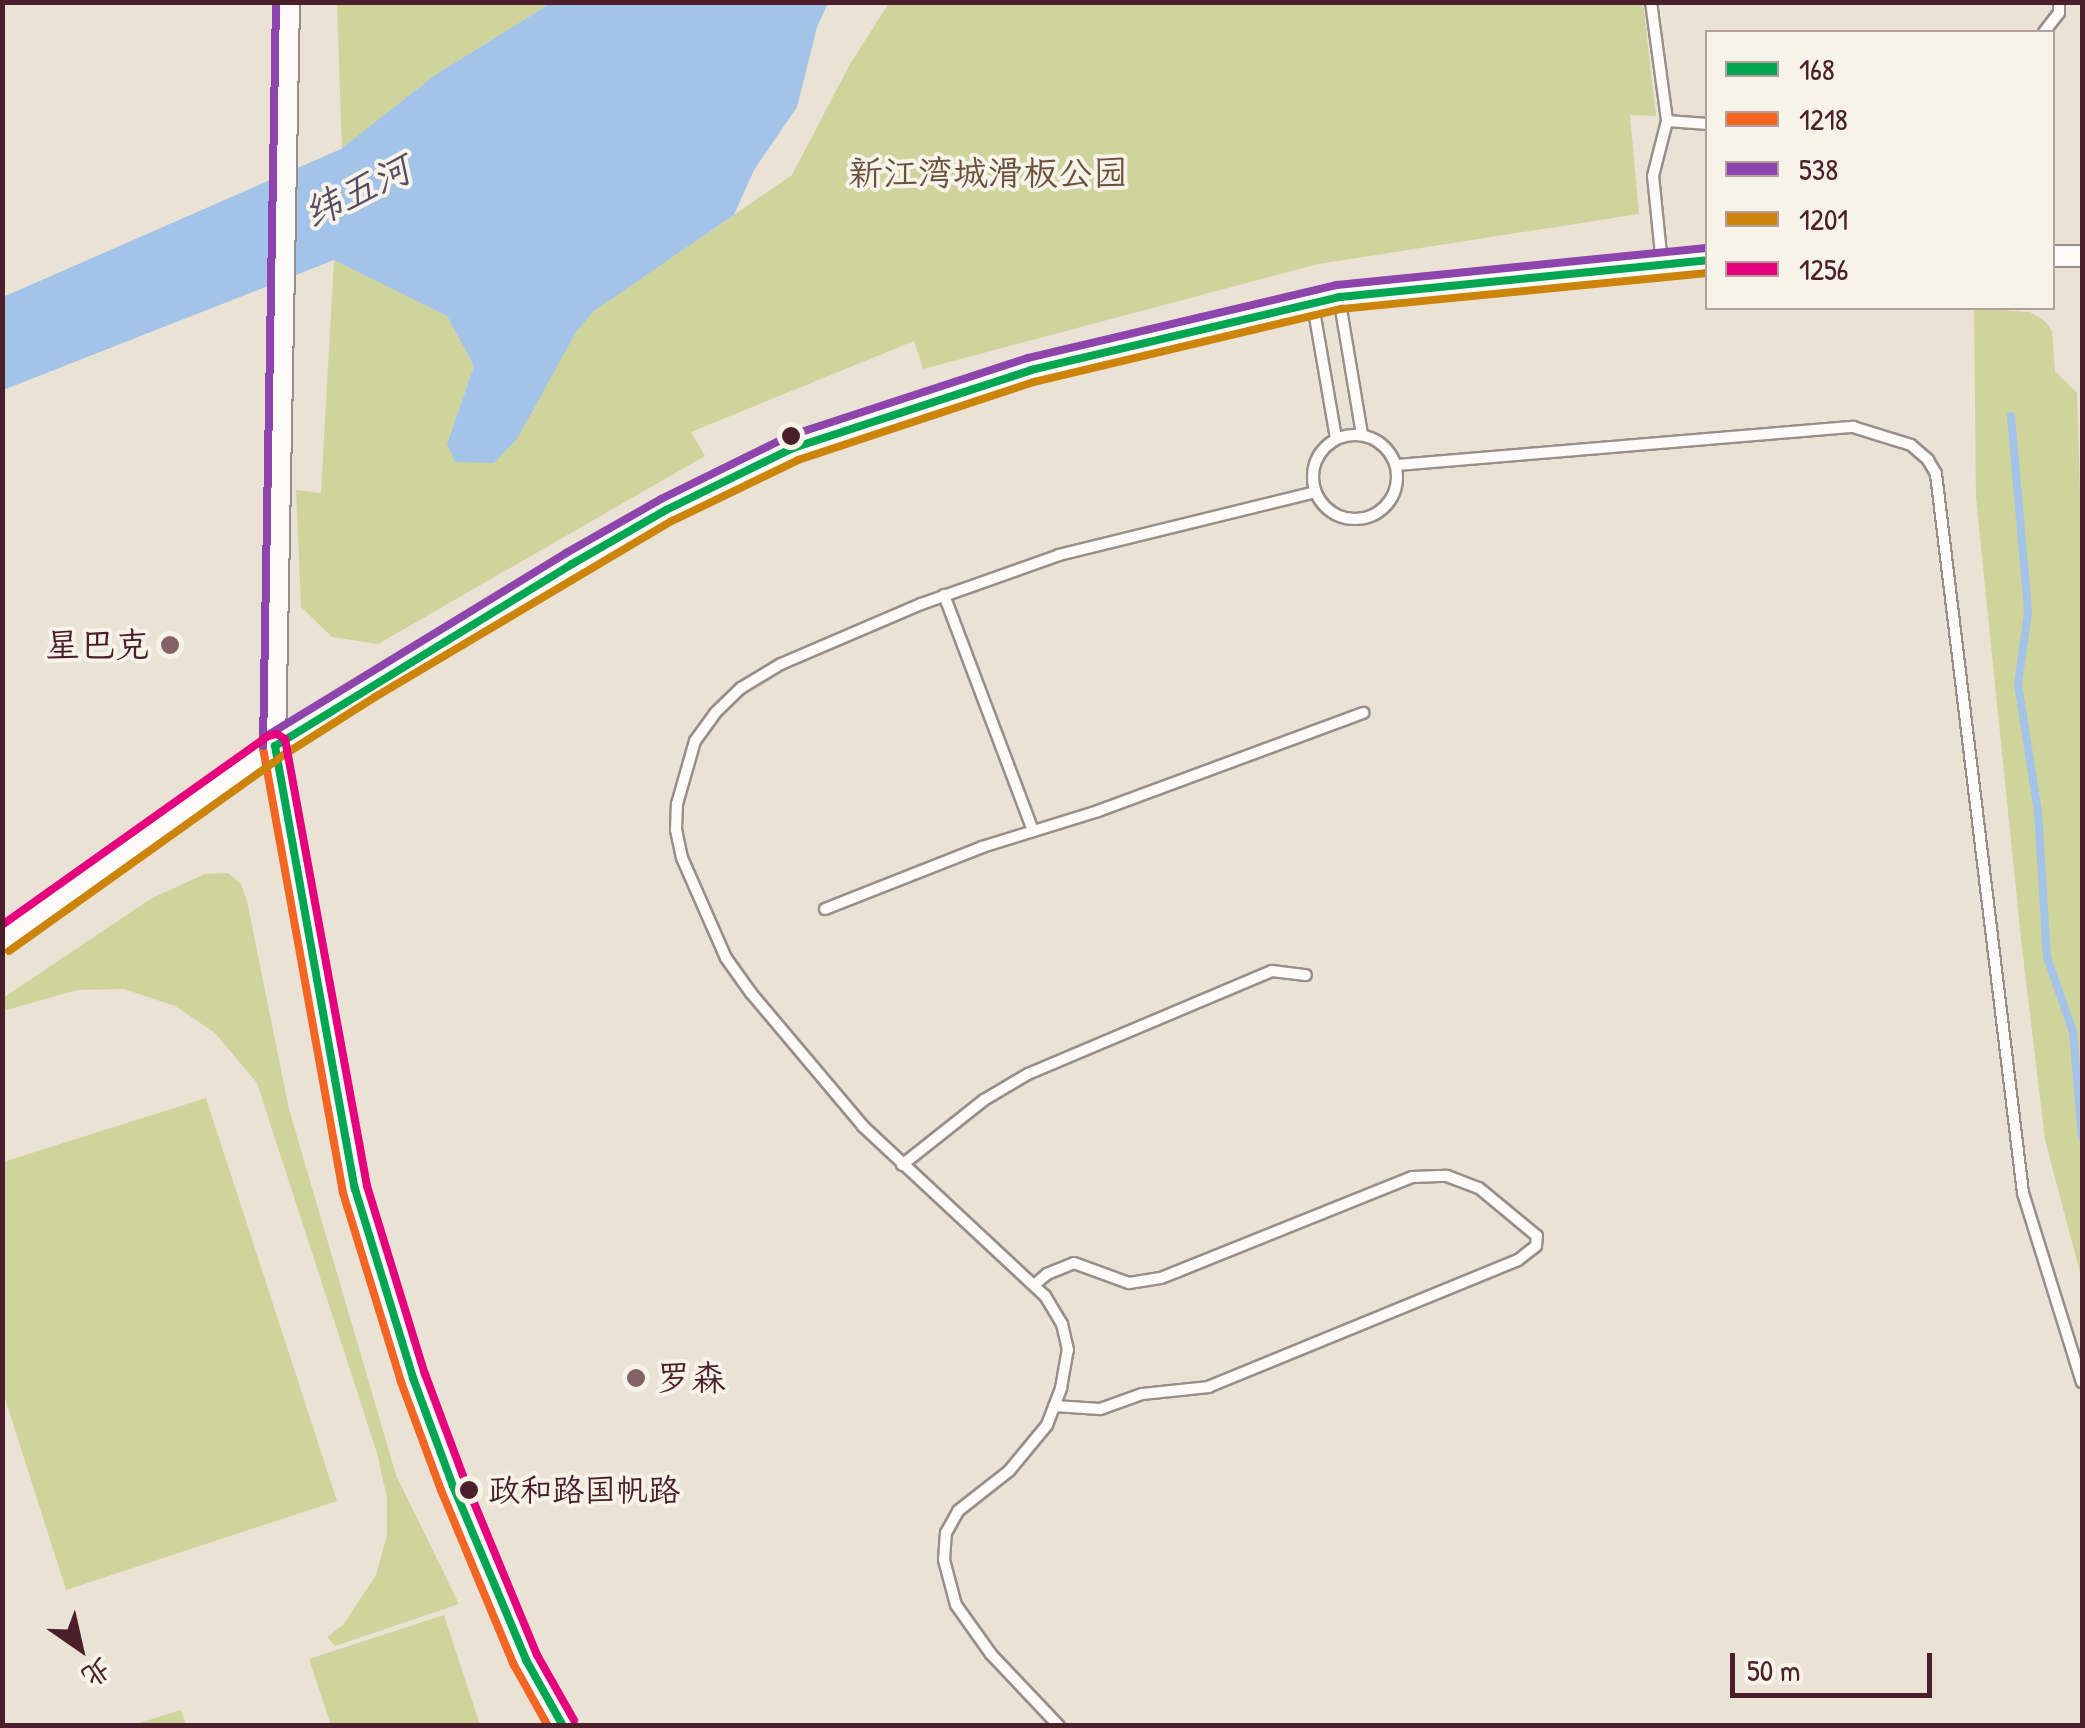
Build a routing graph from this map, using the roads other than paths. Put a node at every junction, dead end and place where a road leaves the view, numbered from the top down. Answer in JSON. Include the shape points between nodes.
{"nodes":[{"id":1,"x":289,"y":2,"type":"edge"},
{"id":2,"x":1651,"y":2,"type":"edge"},
{"id":3,"x":2059,"y":2,"type":"edge"},
{"id":4,"x":2046,"y":30,"type":"edge"},
{"id":5,"x":1666,"y":121,"type":"junction"},
{"id":6,"x":1705,"y":124,"type":"edge"},
{"id":7,"x":2055,"y":256,"type":"edge"},
{"id":8,"x":2082,"y":256,"type":"edge"},
{"id":9,"x":1705,"y":260,"type":"edge"},
{"id":10,"x":1662,"y":264,"type":"junction"},
{"id":11,"x":1339,"y":297,"type":"junction"},
{"id":12,"x":1313,"y":305,"type":"junction"},
{"id":13,"x":1362,"y":434,"type":"junction"},
{"id":14,"x":1336,"y":438,"type":"junction"},
{"id":15,"x":1397,"y":465,"type":"junction"},
{"id":16,"x":1315,"y":492,"type":"junction"},
{"id":17,"x":944,"y":596,"type":"junction"},
{"id":18,"x":1363,"y":712,"type":"dead end"},
{"id":19,"x":275,"y":746,"type":"junction"},
{"id":20,"x":1033,"y":832,"type":"junction"},
{"id":21,"x":824,"y":909,"type":"dead end"},
{"id":22,"x":2,"y":941,"type":"edge"},
{"id":23,"x":1306,"y":974,"type":"dead end"},
{"id":24,"x":902,"y":1165,"type":"junction"},
{"id":25,"x":1034,"y":1285,"type":"junction"},
{"id":26,"x":2082,"y":1382,"type":"edge"},
{"id":27,"x":1054,"y":1406,"type":"junction"},
{"id":28,"x":563,"y":1726,"type":"edge"},
{"id":29,"x":1059,"y":1726,"type":"edge"}],
"edges":[{"from":1,"to":19,"type":"street"},
{"from":2,"to":5,"type":"lane"},
{"from":3,"to":4,"type":"lane"},
{"from":5,"to":6,"type":"lane"},
{"from":5,"to":10,"type":"lane","via":[[1653,176]]},
{"from":7,"to":8,"type":"street"},
{"from":9,"to":10,"type":"street"},
{"from":10,"to":11,"type":"street"},
{"from":11,"to":12,"type":"street"},
{"from":11,"to":13,"type":"lane"},
{"from":12,"to":14,"type":"lane"},
{"from":12,"to":19,"type":"street","via":[[1032,370],[793,448],[588,555]]},
{"from":13,"to":14,"type":"lane"},
{"from":13,"to":15,"type":"lane","via":[[1378,440]]},
{"from":14,"to":16,"type":"lane","via":[[1316,464]]},
{"from":15,"to":16,"type":"lane","via":[[1390,497],[1358,520],[1330,513]]},
{"from":15,"to":26,"type":"lane","via":[[1853,427],[1910,445],[1928,460],[1936,474],[2024,1193]]},
{"from":16,"to":17,"type":"lane","via":[[1110,541]]},
{"from":17,"to":20,"type":"lane"},
{"from":17,"to":24,"type":"lane","via":[[781,664],[741,688],[695,741],[677,804],[682,858],[726,958]]},
{"from":18,"to":20,"type":"lane"},
{"from":19,"to":22,"type":"street"},
{"from":19,"to":28,"type":"street","via":[[355,1189],[453,1486],[526,1660]]},
{"from":20,"to":21,"type":"lane"},
{"from":23,"to":24,"type":"lane","via":[[1272,971],[1028,1074]]},
{"from":24,"to":25,"type":"lane"},
{"from":25,"to":27,"type":"lane","via":[[1062,1324],[1068,1350]]},
{"from":25,"to":27,"type":"lane","via":[[1074,1263],[1129,1283],[1161,1278],[1412,1177],[1447,1176],[1479,1188],[1537,1236],[1536,1246],[1518,1260],[1209,1387],[1142,1394],[1100,1410]]},
{"from":27,"to":29,"type":"lane","via":[[1034,1445],[958,1511],[946,1533],[944,1560],[956,1605],[991,1654]]}]}
